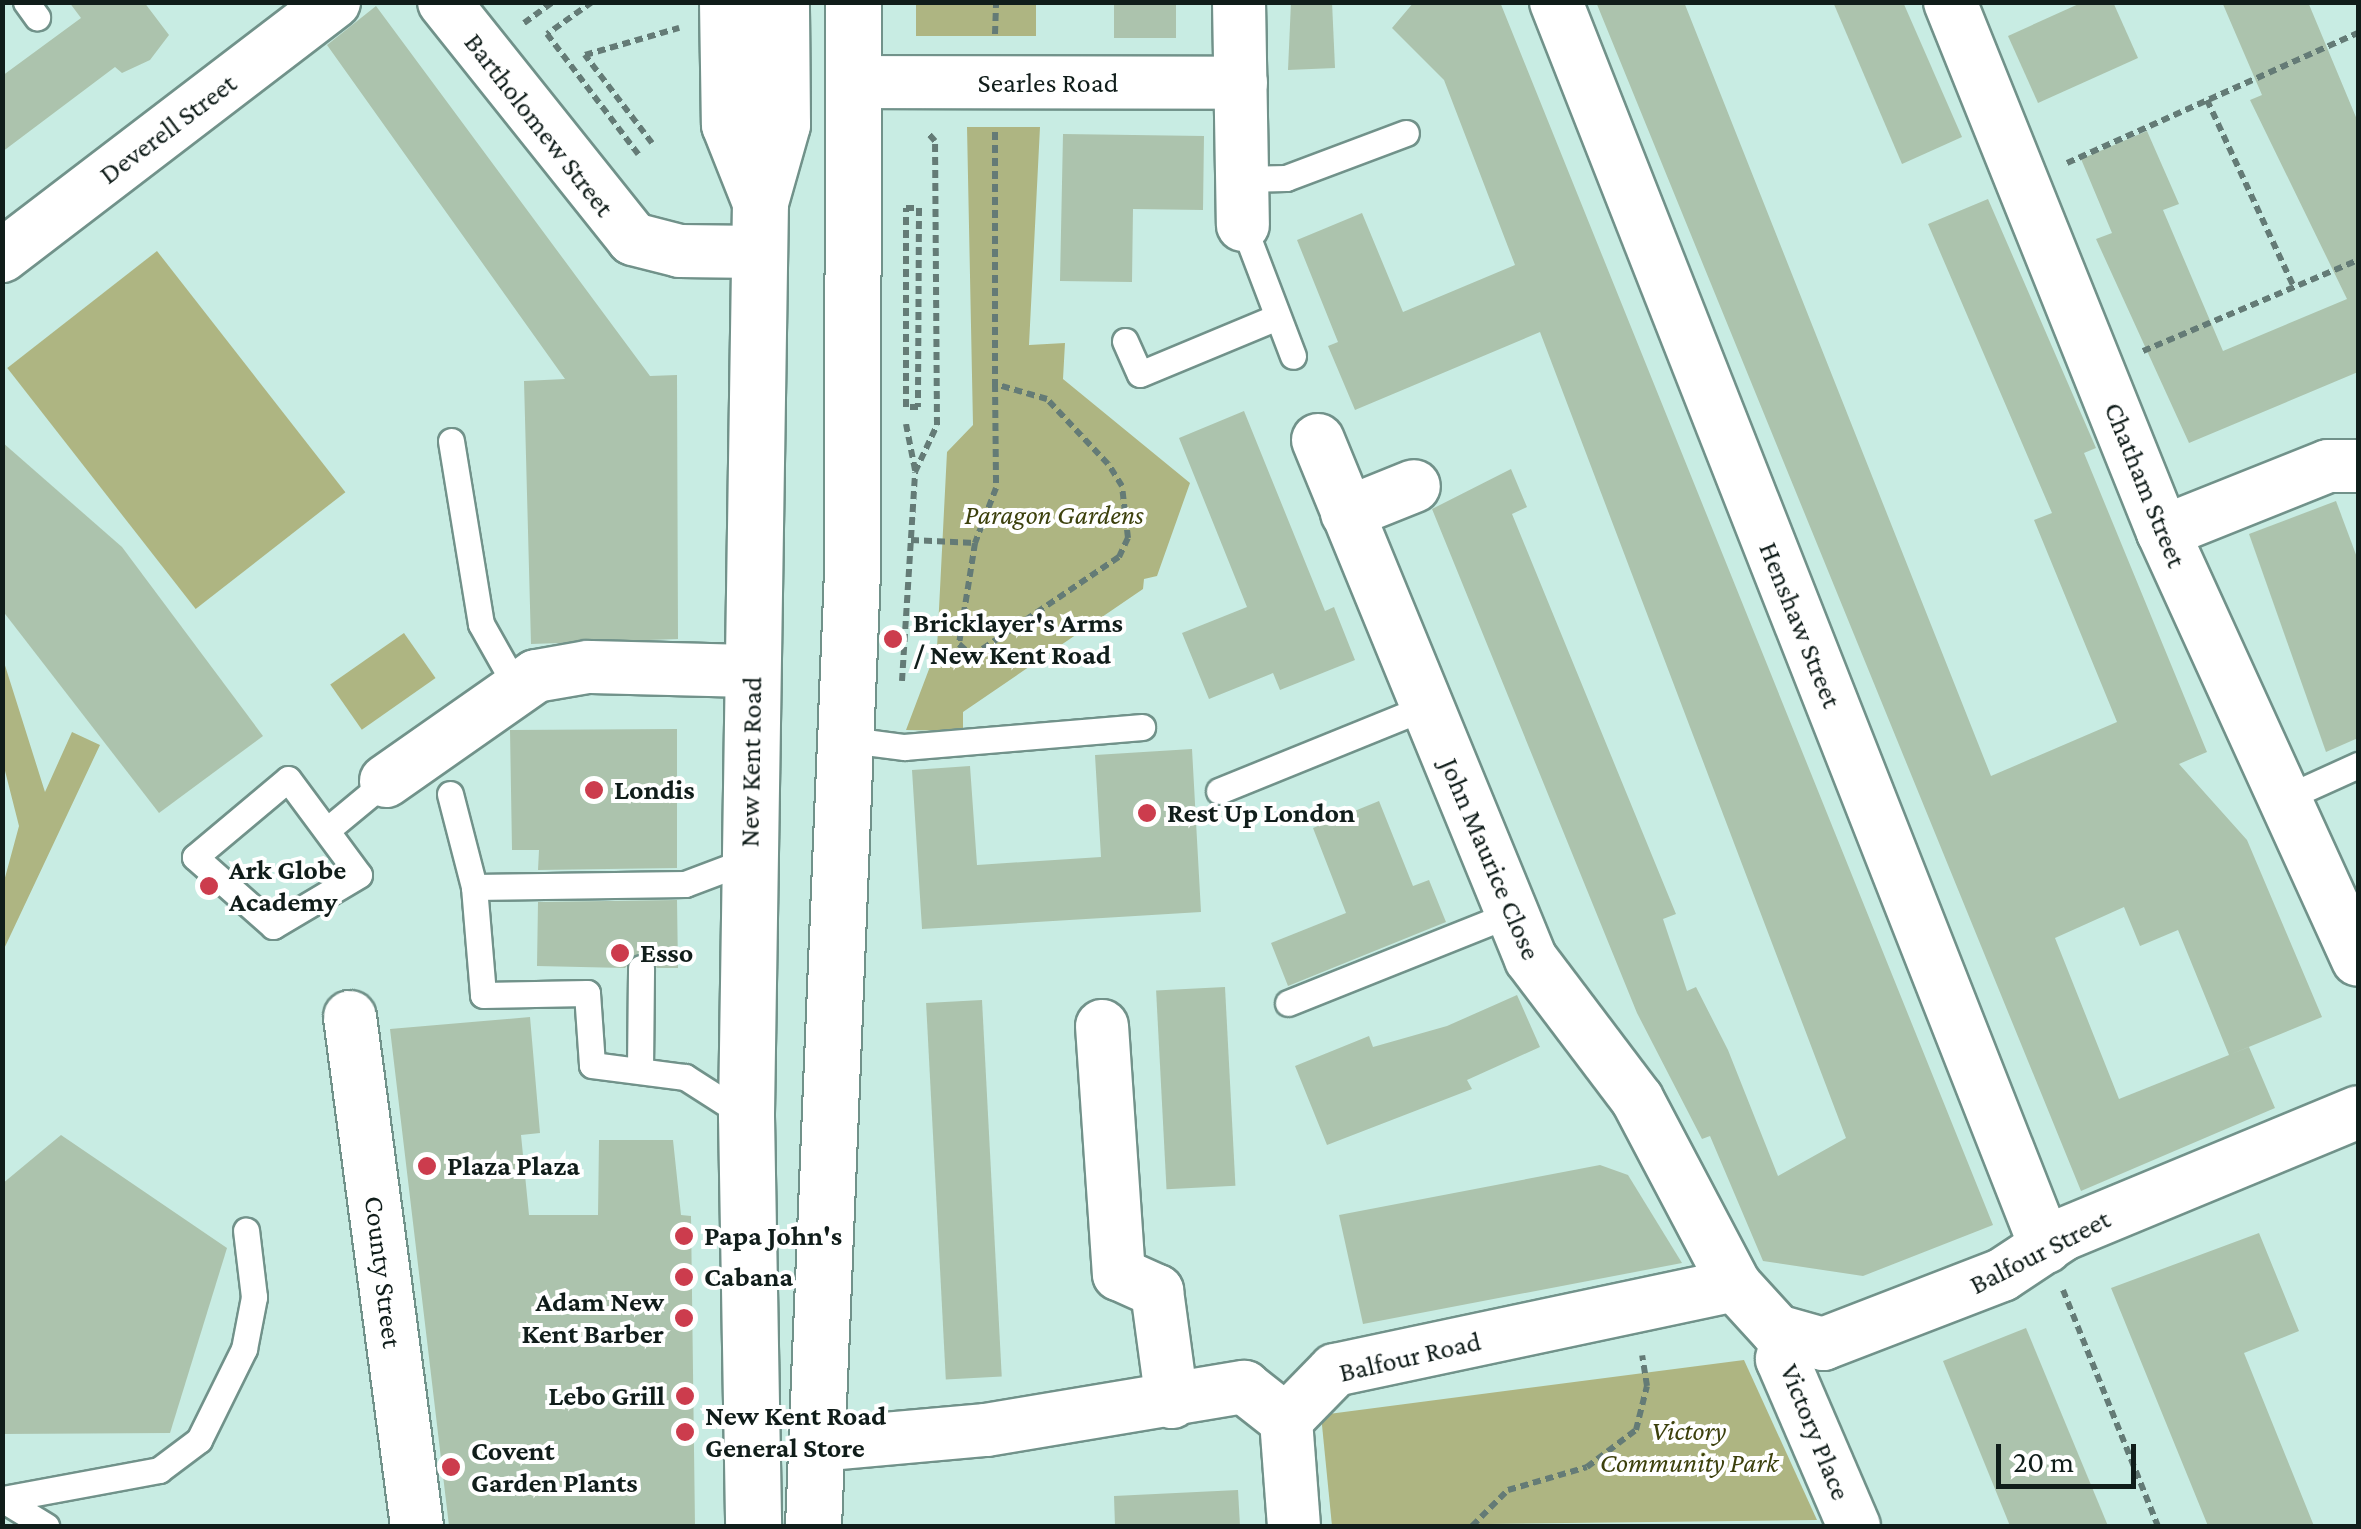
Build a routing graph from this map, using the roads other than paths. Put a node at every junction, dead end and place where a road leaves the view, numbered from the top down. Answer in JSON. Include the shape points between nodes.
{"nodes":[{"id":1,"x":334,"y":2,"type":"edge"},
{"id":2,"x":444,"y":2,"type":"edge"},
{"id":3,"x":781,"y":2,"type":"edge"},
{"id":4,"x":853,"y":2,"type":"edge"},
{"id":5,"x":1239,"y":2,"type":"edge"},
{"id":6,"x":1556,"y":2,"type":"edge"},
{"id":7,"x":1950,"y":2,"type":"edge"},
{"id":8,"x":706,"y":14,"type":"edge"},
{"id":9,"x":879,"y":82,"type":"junction"},
{"id":10,"x":1240,"y":84,"type":"junction"},
{"id":11,"x":1406,"y":133,"type":"dead end"},
{"id":12,"x":1242,"y":202,"type":"junction"},
{"id":13,"x":759,"y":227,"type":"junction"},
{"id":14,"x":2,"y":256,"type":"edge"},
{"id":15,"x":1277,"y":317,"type":"junction"},
{"id":16,"x":1125,"y":341,"type":"dead end"},
{"id":17,"x":1292,"y":356,"type":"dead end"},
{"id":18,"x":1318,"y":440,"type":"dead end"},
{"id":19,"x":451,"y":441,"type":"dead end"},
{"id":20,"x":2358,"y":466,"type":"edge"},
{"id":21,"x":1414,"y":486,"type":"dead end"},
{"id":22,"x":1347,"y":513,"type":"junction"},
{"id":23,"x":2163,"y":532,"type":"junction"},
{"id":24,"x":752,"y":672,"type":"junction"},
{"id":25,"x":516,"y":686,"type":"junction"},
{"id":26,"x":1426,"y":707,"type":"junction"},
{"id":27,"x":1142,"y":727,"type":"dead end"},
{"id":28,"x":842,"y":739,"type":"junction"},
{"id":29,"x":2358,"y":765,"type":"edge"},
{"id":30,"x":386,"y":781,"type":"joint"},
{"id":31,"x":1219,"y":791,"type":"dead end"},
{"id":32,"x":450,"y":794,"type":"dead end"},
{"id":33,"x":2281,"y":800,"type":"junction"},
{"id":34,"x":327,"y":830,"type":"junction"},
{"id":35,"x":749,"y":860,"type":"junction"},
{"id":36,"x":474,"y":887,"type":"junction"},
{"id":37,"x":1510,"y":914,"type":"junction"},
{"id":38,"x":2358,"y":960,"type":"edge"},
{"id":39,"x":641,"y":968,"type":"dead end"},
{"id":40,"x":1288,"y":1003,"type":"dead end"},
{"id":41,"x":350,"y":1017,"type":"dead end"},
{"id":42,"x":1102,"y":1026,"type":"dead end"},
{"id":43,"x":640,"y":1068,"type":"junction"},
{"id":44,"x":2358,"y":1112,"type":"edge"},
{"id":45,"x":746,"y":1116,"type":"junction"},
{"id":46,"x":246,"y":1230,"type":"dead end"},
{"id":47,"x":2046,"y":1248,"type":"junction"},
{"id":48,"x":1735,"y":1284,"type":"junction"},
{"id":49,"x":1788,"y":1337,"type":"junction"},
{"id":50,"x":1172,"y":1402,"type":"junction"},
{"id":51,"x":1286,"y":1420,"type":"junction"},
{"id":52,"x":817,"y":1445,"type":"junction"},
{"id":53,"x":3,"y":1499,"type":"edge"},
{"id":54,"x":46,"y":1526,"type":"edge"},
{"id":55,"x":416,"y":1526,"type":"edge"},
{"id":56,"x":753,"y":1526,"type":"edge"},
{"id":57,"x":813,"y":1526,"type":"edge"},
{"id":58,"x":1294,"y":1526,"type":"edge"},
{"id":59,"x":1854,"y":1526,"type":"edge"}],
"edges":[{"from":1,"to":14,"type":"street","name":"Deverell Street"},
{"from":2,"to":13,"type":"street","name":"Bartholomew Street","via":[[633,238],[680,251]]},
{"from":3,"to":13,"type":"highway","via":[[782,124]]},
{"from":4,"to":9,"type":"highway"},
{"from":5,"to":10,"type":"street"},
{"from":6,"to":47,"type":"street","name":"Henshaw Street"},
{"from":7,"to":23,"type":"street","name":"Chatham Street"},
{"from":8,"to":13,"type":"highway","name":"New Kent Road"},
{"from":9,"to":10,"type":"street","name":"Searles Road"},
{"from":9,"to":28,"type":"highway"},
{"from":10,"to":12,"type":"street"},
{"from":11,"to":12,"type":"lane","via":[[1286,178]]},
{"from":12,"to":15,"type":"lane"},
{"from":13,"to":24,"type":"highway","name":"New Kent Road"},
{"from":15,"to":16,"type":"lane","via":[[1140,374]]},
{"from":15,"to":17,"type":"lane"},
{"from":18,"to":22,"type":"street","name":"John Maurice Close"},
{"from":19,"to":25,"type":"lane","via":[[480,624]]},
{"from":20,"to":23,"type":"street","via":[[2328,466]]},
{"from":21,"to":22,"type":"street"},
{"from":22,"to":26,"type":"street","name":"John Maurice Close"},
{"from":23,"to":33,"type":"street","name":"Chatham Street"},
{"from":24,"to":25,"type":"street","via":[[588,667]]},
{"from":24,"to":35,"type":"highway","name":"New Kent Road"},
{"from":25,"to":30,"type":"street"},
{"from":26,"to":31,"type":"lane"},
{"from":26,"to":37,"type":"street","name":"John Maurice Close"},
{"from":27,"to":28,"type":"lane","via":[[904,747]]},
{"from":28,"to":52,"type":"highway"},
{"from":29,"to":33,"type":"lane"},
{"from":30,"to":34,"type":"lane"},
{"from":32,"to":36,"type":"lane"},
{"from":33,"to":38,"type":"street","name":"Chatham Street"},
{"from":34,"to":34,"type":"lane","via":[[359,875],[273,926],[195,857],[288,779]]},
{"from":35,"to":36,"type":"lane","via":[[641,898]]},
{"from":35,"to":45,"type":"highway","name":"New Kent Road"},
{"from":36,"to":43,"type":"lane","via":[[483,995],[588,993],[592,1064]]},
{"from":37,"to":40,"type":"lane"},
{"from":37,"to":48,"type":"street","name":"John Maurice Close","via":[[1550,989],[1672,1155]]},
{"from":39,"to":43,"type":"lane"},
{"from":41,"to":55,"type":"street","name":"County Street"},
{"from":42,"to":50,"type":"street","via":[[1119,1274],[1157,1292]]},
{"from":43,"to":45,"type":"lane","via":[[685,1077]]},
{"from":44,"to":47,"type":"street","name":"Balfour Street"},
{"from":45,"to":56,"type":"highway","name":"New Kent Road"},
{"from":46,"to":53,"type":"lane","via":[[254,1296],[244,1349],[199,1440],[159,1470],[126,1480]]},
{"from":47,"to":49,"type":"street","name":"Balfour Street","via":[[2002,1275],[1822,1344]]},
{"from":48,"to":49,"type":"street"},
{"from":48,"to":51,"type":"street","name":"Balfour Road","via":[[1335,1370]]},
{"from":49,"to":59,"type":"street","name":"Victory Place","via":[[1782,1359]]},
{"from":50,"to":51,"type":"street","via":[[1244,1387]]},
{"from":50,"to":52,"type":"street"},
{"from":51,"to":58,"type":"street"},
{"from":52,"to":57,"type":"highway"},
{"from":53,"to":54,"type":"lane"}]}
